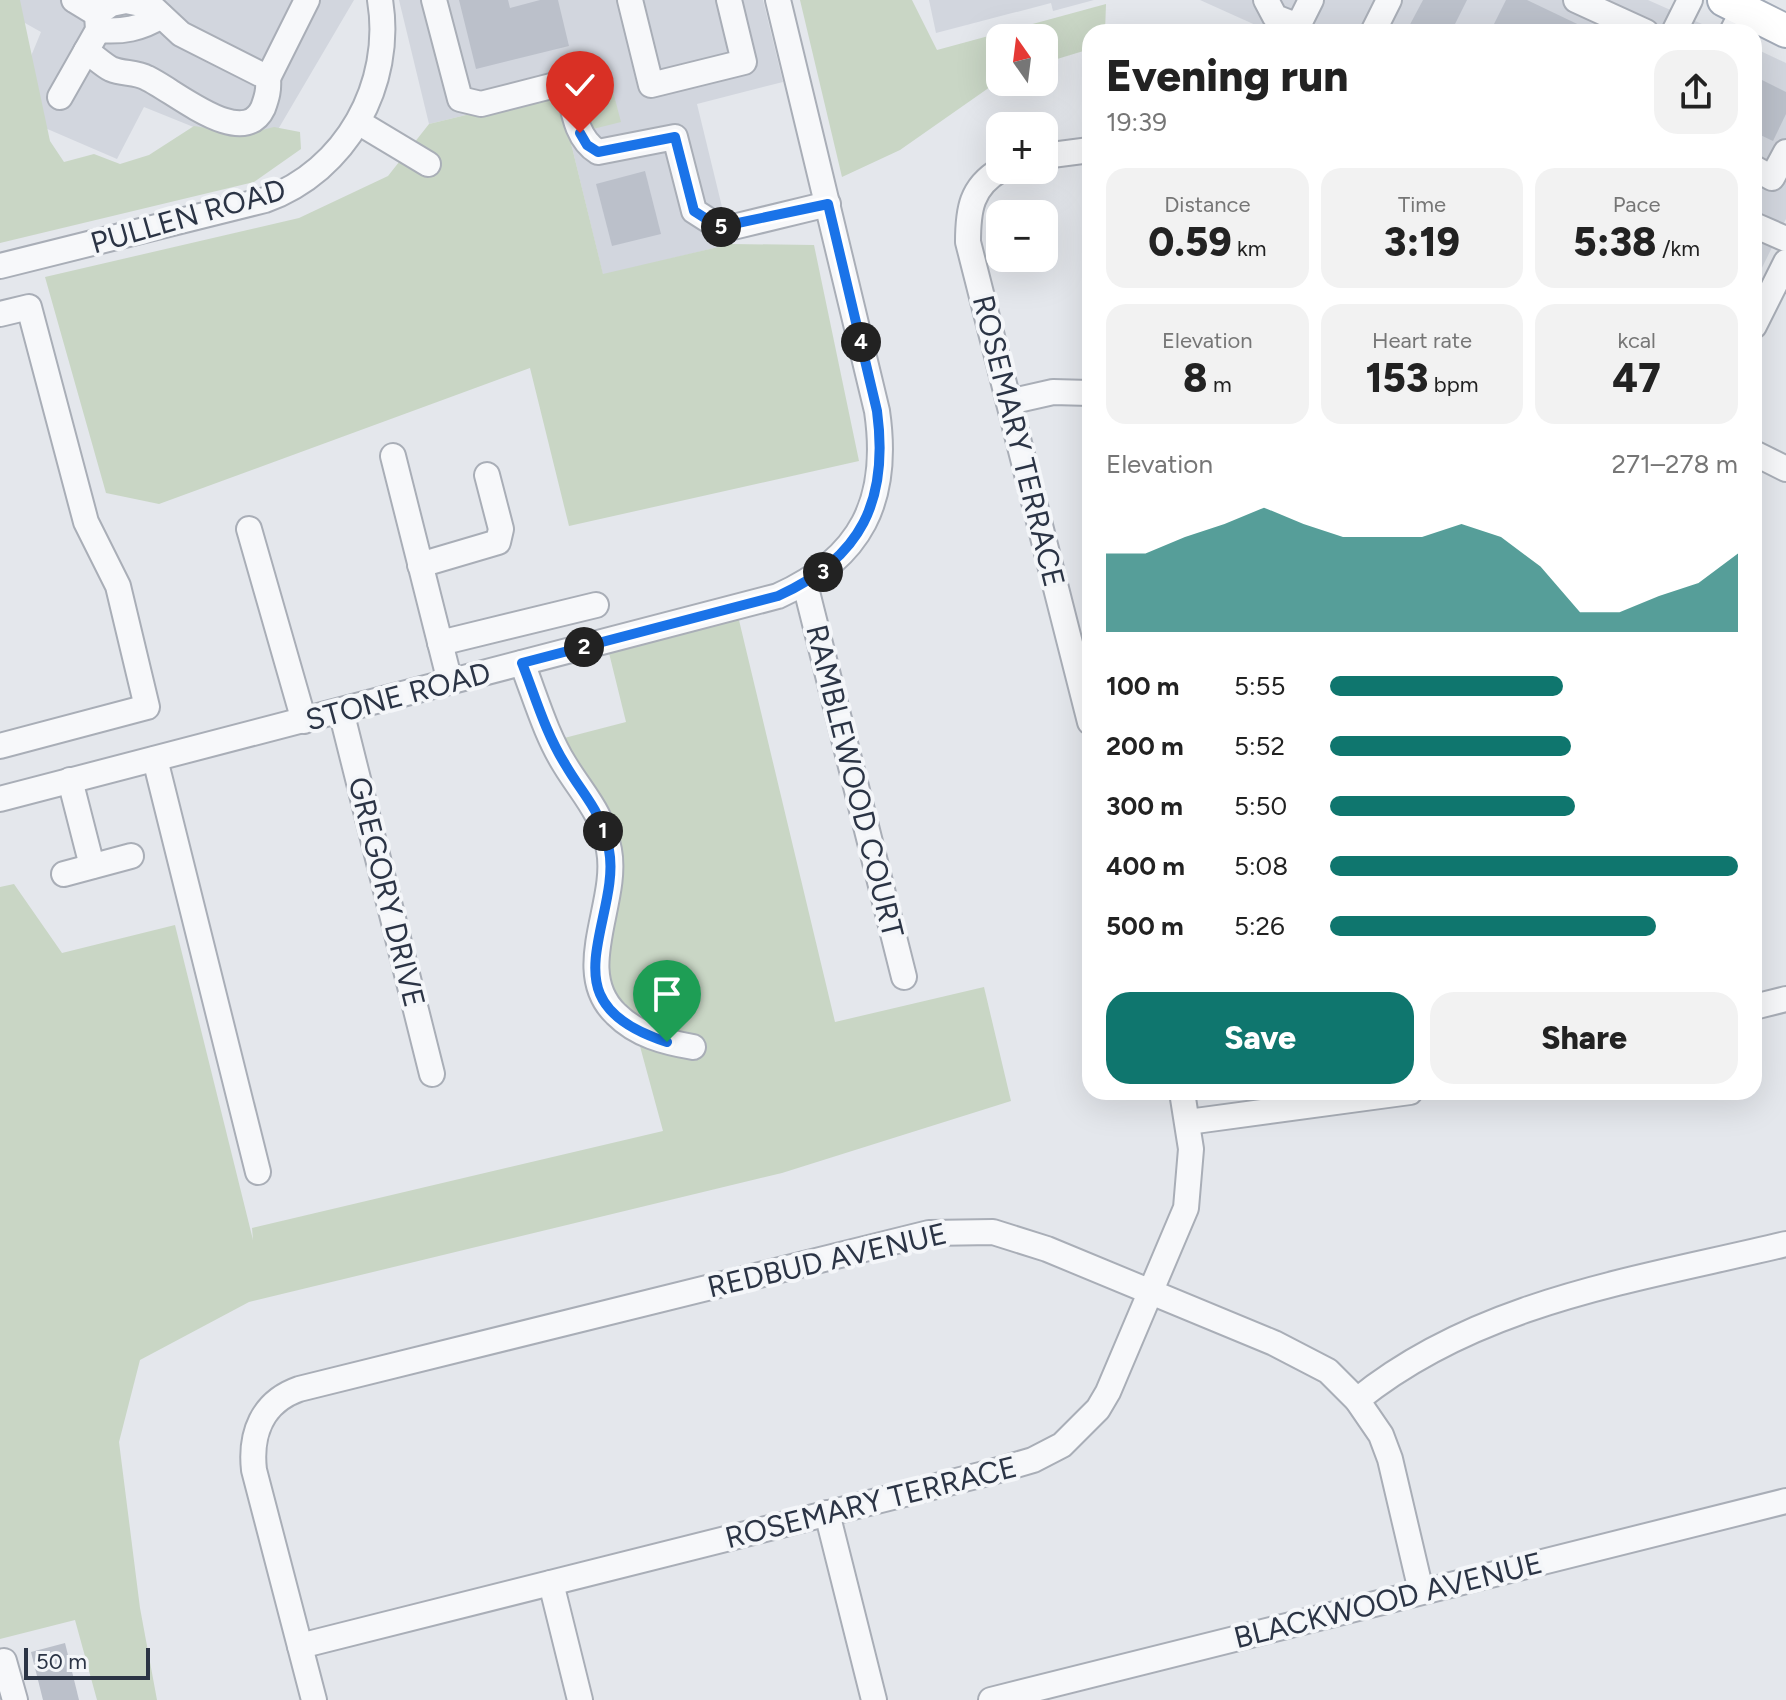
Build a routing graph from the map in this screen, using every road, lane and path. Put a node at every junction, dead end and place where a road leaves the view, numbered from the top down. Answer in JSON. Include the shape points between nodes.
{"nodes":[{"id":1,"x":74,"y":0,"type":"edge"},
{"id":2,"x":307,"y":0,"type":"edge"},
{"id":3,"x":380,"y":0,"type":"edge"},
{"id":4,"x":434,"y":0,"type":"edge"},
{"id":5,"x":630,"y":0,"type":"edge"},
{"id":6,"x":729,"y":0,"type":"edge"},
{"id":7,"x":778,"y":0,"type":"edge"},
{"id":8,"x":1266,"y":0,"type":"edge"},
{"id":9,"x":1311,"y":0,"type":"edge"},
{"id":10,"x":1389,"y":0,"type":"edge"},
{"id":11,"x":1576,"y":0,"type":"edge"},
{"id":12,"x":1690,"y":0,"type":"edge"},
{"id":13,"x":1733,"y":14,"type":"edge"},
{"id":14,"x":1293,"y":24,"type":"edge"},
{"id":15,"x":1299,"y":24,"type":"edge"},
{"id":16,"x":1377,"y":24,"type":"edge"},
{"id":17,"x":1622,"y":24,"type":"edge"},
{"id":18,"x":1678,"y":24,"type":"edge"},
{"id":19,"x":94,"y":31,"type":"junction"},
{"id":20,"x":1786,"y":31,"type":"edge"},
{"id":21,"x":268,"y":78,"type":"junction"},
{"id":22,"x":60,"y":97,"type":"dead end"},
{"id":23,"x":356,"y":125,"type":"junction"},
{"id":24,"x":1082,"y":151,"type":"edge"},
{"id":25,"x":1786,"y":152,"type":"edge"},
{"id":26,"x":1058,"y":154,"type":"edge"},
{"id":27,"x":428,"y":164,"type":"dead end"},
{"id":28,"x":1762,"y":172,"type":"edge"},
{"id":29,"x":986,"y":181,"type":"edge"},
{"id":30,"x":828,"y":204,"type":"junction"},
{"id":31,"x":1762,"y":228,"type":"edge"},
{"id":32,"x":1786,"y":239,"type":"edge"},
{"id":33,"x":0,"y":266,"type":"edge"},
{"id":34,"x":1776,"y":277,"type":"edge"},
{"id":35,"x":1762,"y":308,"type":"edge"},
{"id":36,"x":0,"y":314,"type":"edge"},
{"id":37,"x":1082,"y":393,"type":"edge"},
{"id":38,"x":1009,"y":402,"type":"junction"},
{"id":39,"x":393,"y":456,"type":"dead end"},
{"id":40,"x":1762,"y":457,"type":"edge"},
{"id":41,"x":1786,"y":469,"type":"edge"},
{"id":42,"x":487,"y":475,"type":"dead end"},
{"id":43,"x":249,"y":529,"type":"dead end"},
{"id":44,"x":420,"y":565,"type":"junction"},
{"id":45,"x":805,"y":584,"type":"junction"},
{"id":46,"x":596,"y":605,"type":"dead end"},
{"id":47,"x":440,"y":643,"type":"junction"},
{"id":48,"x":522,"y":663,"type":"junction"},
{"id":49,"x":450,"y":682,"type":"junction"},
{"id":50,"x":1082,"y":690,"type":"edge"},
{"id":51,"x":341,"y":711,"type":"junction"},
{"id":52,"x":304,"y":721,"type":"junction"},
{"id":53,"x":0,"y":746,"type":"edge"},
{"id":54,"x":155,"y":759,"type":"junction"},
{"id":55,"x":77,"y":778,"type":"junction"},
{"id":56,"x":0,"y":799,"type":"edge"},
{"id":57,"x":131,"y":856,"type":"dead end"},
{"id":58,"x":98,"y":865,"type":"junction"},
{"id":59,"x":64,"y":874,"type":"dead end"},
{"id":60,"x":904,"y":977,"type":"dead end"},
{"id":61,"x":1786,"y":999,"type":"edge"},
{"id":62,"x":1762,"y":1005,"type":"edge"},
{"id":63,"x":693,"y":1047,"type":"dead end"},
{"id":64,"x":432,"y":1074,"type":"dead end"},
{"id":65,"x":1184,"y":1100,"type":"edge"},
{"id":66,"x":1351,"y":1100,"type":"edge"},
{"id":67,"x":1188,"y":1122,"type":"junction"},
{"id":68,"x":258,"y":1172,"type":"dead end"},
{"id":69,"x":1786,"y":1244,"type":"edge"},
{"id":70,"x":1152,"y":1292,"type":"junction"},
{"id":71,"x":1357,"y":1400,"type":"junction"},
{"id":72,"x":1786,"y":1501,"type":"edge"},
{"id":73,"x":827,"y":1513,"type":"junction"},
{"id":74,"x":551,"y":1583,"type":"junction"},
{"id":75,"x":1421,"y":1591,"type":"junction"},
{"id":76,"x":300,"y":1646,"type":"junction"},
{"id":77,"x":0,"y":1662,"type":"edge"},
{"id":78,"x":15,"y":1700,"type":"edge"},
{"id":79,"x":314,"y":1700,"type":"edge"},
{"id":80,"x":580,"y":1700,"type":"edge"},
{"id":81,"x":874,"y":1700,"type":"edge"},
{"id":82,"x":991,"y":1700,"type":"edge"}],
"edges":[{"from":1,"to":19,"type":"street"},
{"from":2,"to":21,"type":"street"},
{"from":3,"to":23,"type":"street","name":"PULLEN ROAD","via":[[381,58],[369,103]]},
{"from":4,"to":30,"type":"street","via":[[460,99],[481,104],[567,82],[580,133],[598,152],[675,137],[694,211],[719,227]]},
{"from":5,"to":6,"type":"street","via":[[651,85],[744,62]]},
{"from":7,"to":30,"type":"street","name":"STONE ROAD"},
{"from":8,"to":14,"type":"street","via":[[1275,17]]},
{"from":9,"to":15,"type":"street"},
{"from":10,"to":16,"type":"street"},
{"from":11,"to":17,"type":"street"},
{"from":12,"to":18,"type":"street"},
{"from":13,"to":20,"type":"main road"},
{"from":19,"to":21,"type":"street","via":[[111,4],[151,6],[181,34]]},
{"from":19,"to":21,"type":"street","via":[[111,69],[144,76],[237,125],[258,119],[269,92]]},
{"from":19,"to":22,"type":"street"},
{"from":23,"to":27,"type":"street"},
{"from":23,"to":33,"type":"street","name":"PULLEN ROAD","via":[[316,173],[287,192]]},
{"from":24,"to":26,"type":"street"},
{"from":25,"to":28,"type":"street","via":[[1772,178]]},
{"from":29,"to":38,"type":"street","name":"ROSEMARY TERRACE","via":[[971,203],[968,242]]},
{"from":30,"to":45,"type":"street","name":"STONE ROAD","via":[[877,411],[880,479],[869,513],[834,563]]},
{"from":31,"to":32,"type":"street"},
{"from":34,"to":35,"type":"street"},
{"from":36,"to":53,"type":"street","via":[[29,307],[86,522],[118,586],[147,707]]},
{"from":37,"to":38,"type":"street","via":[[1053,392]]},
{"from":38,"to":50,"type":"street","name":"ROSEMARY TERRACE"},
{"from":39,"to":44,"type":"street"},
{"from":40,"to":41,"type":"street"},
{"from":42,"to":44,"type":"street","via":[[501,529],[498,542]]},
{"from":43,"to":52,"type":"street"},
{"from":44,"to":47,"type":"street"},
{"from":45,"to":48,"type":"street","name":"STONE ROAD","via":[[778,596]]},
{"from":45,"to":60,"type":"street","name":"RAMBLEWOOD COURT"},
{"from":46,"to":47,"type":"street"},
{"from":47,"to":49,"type":"street"},
{"from":48,"to":49,"type":"street","name":"STONE ROAD"},
{"from":48,"to":63,"type":"street","via":[[565,765],[597,810],[609,850],[612,882],[596,967],[600,994],[616,1015],[637,1029]]},
{"from":49,"to":51,"type":"street","name":"STONE ROAD"},
{"from":51,"to":52,"type":"street","name":"STONE ROAD"},
{"from":51,"to":64,"type":"street","name":"GREGORY DRIVE"},
{"from":52,"to":54,"type":"street","name":"STONE ROAD"},
{"from":54,"to":55,"type":"street","name":"STONE ROAD"},
{"from":54,"to":68,"type":"street"},
{"from":55,"to":56,"type":"street","name":"STONE ROAD"},
{"from":55,"to":58,"type":"street"},
{"from":57,"to":58,"type":"street"},
{"from":58,"to":59,"type":"street"},
{"from":61,"to":62,"type":"street"},
{"from":65,"to":67,"type":"street","name":"ROSEMARY TERRACE"},
{"from":66,"to":67,"type":"street"},
{"from":67,"to":70,"type":"street","name":"ROSEMARY TERRACE","via":[[1186,1208]]},
{"from":69,"to":71,"type":"street","via":[[1480,1324],[1431,1348]]},
{"from":70,"to":71,"type":"street","name":"REDBUD AVENUE","via":[[1316,1364]]},
{"from":70,"to":73,"type":"street","name":"ROSEMARY TERRACE","via":[[1108,1392],[1062,1445],[1033,1460]]},
{"from":70,"to":76,"type":"street","name":"REDBUD AVENUE","via":[[1014,1237],[966,1230],[929,1233],[299,1389],[276,1399],[265,1412],[254,1437],[254,1470]]},
{"from":71,"to":75,"type":"street","name":"REDBUD AVENUE","via":[[1390,1459]]},
{"from":72,"to":75,"type":"street","name":"BLACKWOOD AVENUE"},
{"from":73,"to":74,"type":"street","name":"ROSEMARY TERRACE"},
{"from":73,"to":81,"type":"street"},
{"from":74,"to":76,"type":"street","name":"ROSEMARY TERRACE"},
{"from":74,"to":80,"type":"street"},
{"from":75,"to":82,"type":"street","name":"BLACKWOOD AVENUE"},
{"from":76,"to":79,"type":"street"},
{"from":77,"to":78,"type":"street","via":[[4,1661]]}]}
